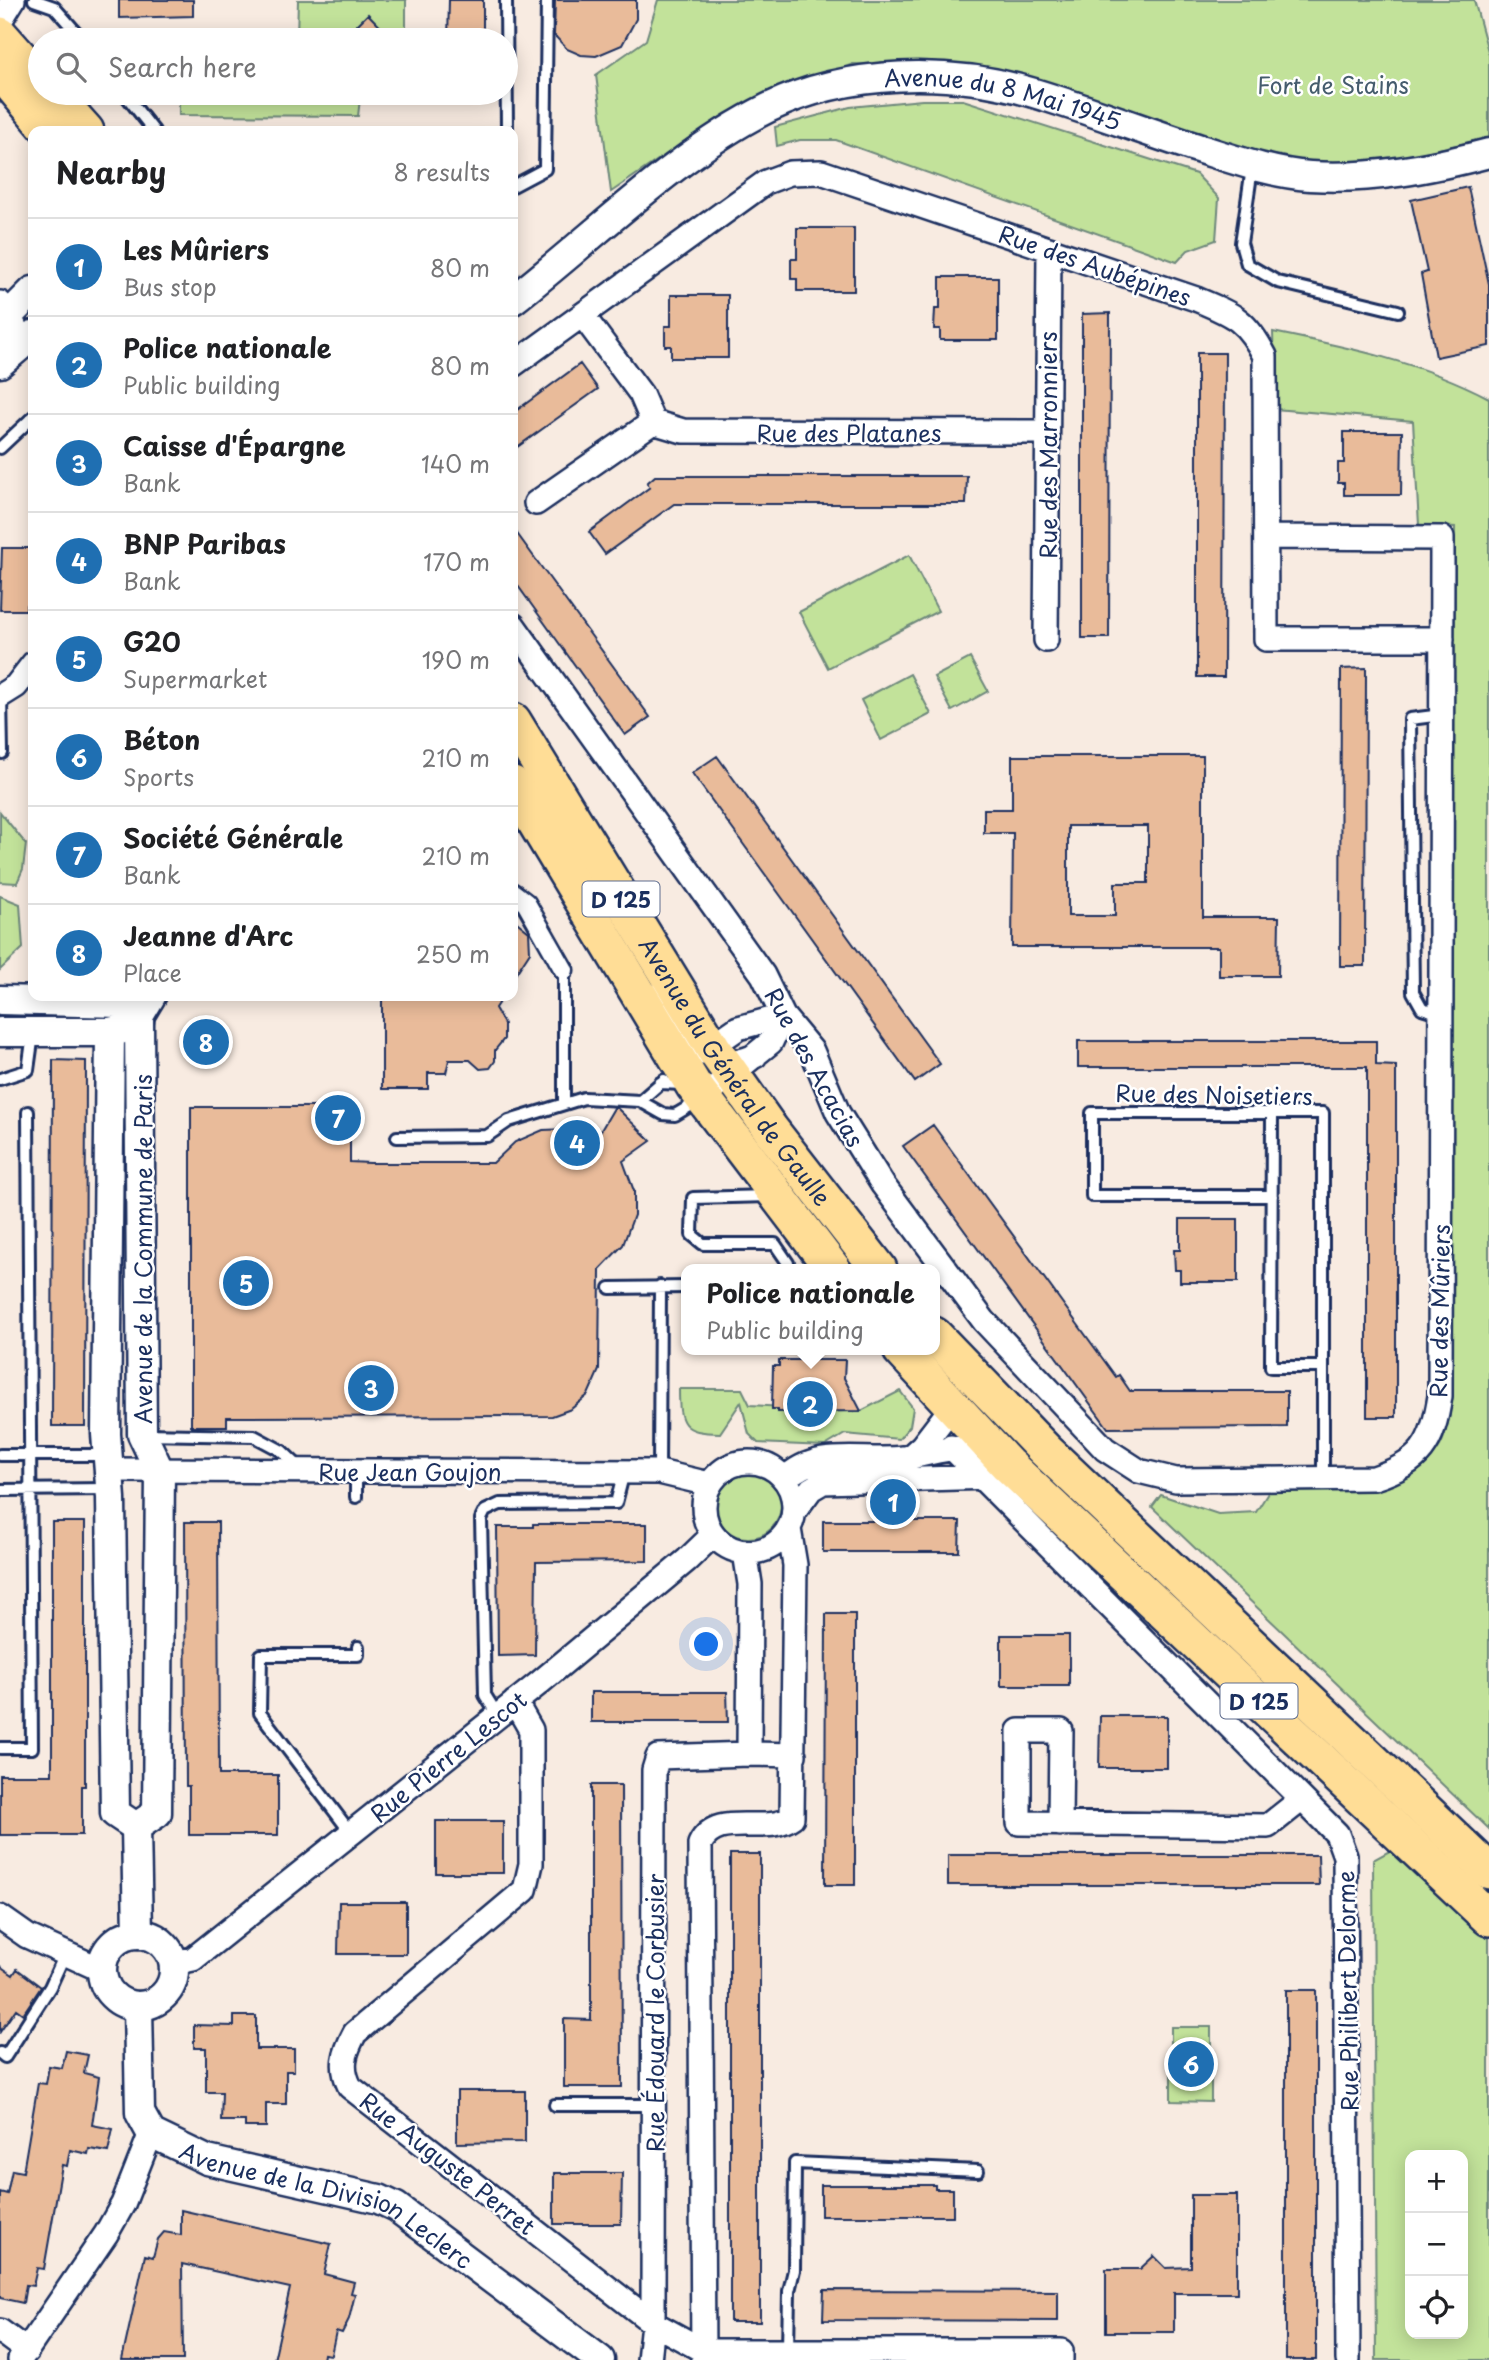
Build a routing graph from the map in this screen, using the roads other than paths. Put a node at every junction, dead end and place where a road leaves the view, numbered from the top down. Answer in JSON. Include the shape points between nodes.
{"nodes":[{"id":1,"x":13,"y":0,"type":"edge"},
{"id":2,"x":34,"y":0,"type":"edge"},
{"id":3,"x":506,"y":0,"type":"edge"},
{"id":4,"x":547,"y":0,"type":"edge"},
{"id":5,"x":0,"y":21,"type":"edge"},
{"id":6,"x":73,"y":28,"type":"edge"},
{"id":7,"x":506,"y":28,"type":"edge"},
{"id":8,"x":0,"y":35,"type":"edge"},
{"id":9,"x":28,"y":66,"type":"edge"},
{"id":10,"x":0,"y":71,"type":"edge"},
{"id":11,"x":28,"y":105,"type":"edge"},
{"id":12,"x":28,"y":105,"type":"edge"},
{"id":13,"x":63,"y":105,"type":"edge"},
{"id":14,"x":134,"y":105,"type":"edge"},
{"id":15,"x":507,"y":105,"type":"edge"},
{"id":16,"x":46,"y":126,"type":"edge"},
{"id":17,"x":82,"y":126,"type":"edge"},
{"id":18,"x":151,"y":126,"type":"edge"},
{"id":19,"x":507,"y":126,"type":"edge"},
{"id":20,"x":1489,"y":153,"type":"edge"},
{"id":21,"x":1252,"y":165,"type":"junction"},
{"id":22,"x":518,"y":183,"type":"edge"},
{"id":23,"x":1049,"y":249,"type":"junction"},
{"id":24,"x":561,"y":263,"type":"junction"},
{"id":25,"x":518,"y":286,"type":"edge"},
{"id":26,"x":28,"y":294,"type":"edge"},
{"id":27,"x":518,"y":296,"type":"edge"},
{"id":28,"x":1398,"y":311,"type":"dead end"},
{"id":29,"x":3,"y":314,"type":"edge"},
{"id":30,"x":583,"y":316,"type":"junction"},
{"id":31,"x":28,"y":339,"type":"edge"},
{"id":32,"x":0,"y":346,"type":"edge"},
{"id":33,"x":518,"y":362,"type":"edge"},
{"id":34,"x":0,"y":363,"type":"edge"},
{"id":35,"x":28,"y":422,"type":"edge"},
{"id":36,"x":653,"y":422,"type":"junction"},
{"id":37,"x":1047,"y":432,"type":"junction"},
{"id":38,"x":0,"y":448,"type":"edge"},
{"id":39,"x":536,"y":503,"type":"dead end"},
{"id":40,"x":1266,"y":537,"type":"junction"},
{"id":41,"x":518,"y":632,"type":"edge"},
{"id":42,"x":1442,"y":639,"type":"junction"},
{"id":43,"x":1046,"y":640,"type":"dead end"},
{"id":44,"x":28,"y":670,"type":"edge"},
{"id":45,"x":1,"y":695,"type":"edge"},
{"id":46,"x":1442,"y":715,"type":"junction"},
{"id":47,"x":518,"y":730,"type":"edge"},
{"id":48,"x":2,"y":753,"type":"dead end"},
{"id":49,"x":518,"y":804,"type":"edge"},
{"id":50,"x":518,"y":904,"type":"edge"},
{"id":51,"x":564,"y":970,"type":"joint"},
{"id":52,"x":0,"y":1000,"type":"edge"},
{"id":53,"x":28,"y":1000,"type":"edge"},
{"id":54,"x":111,"y":1001,"type":"edge"},
{"id":55,"x":116,"y":1001,"type":"edge"},
{"id":56,"x":151,"y":1001,"type":"edge"},
{"id":57,"x":1441,"y":1014,"type":"junction"},
{"id":58,"x":783,"y":1016,"type":"junction"},
{"id":59,"x":139,"y":1021,"type":"junction"},
{"id":60,"x":0,"y":1031,"type":"edge"},
{"id":61,"x":34,"y":1032,"type":"junction"},
{"id":62,"x":110,"y":1032,"type":"junction"},
{"id":63,"x":709,"y":1075,"type":"junction"},
{"id":64,"x":0,"y":1079,"type":"edge"},
{"id":65,"x":640,"y":1101,"type":"junction"},
{"id":66,"x":564,"y":1102,"type":"junction"},
{"id":67,"x":28,"y":1112,"type":"dead end"},
{"id":68,"x":1272,"y":1113,"type":"junction"},
{"id":69,"x":397,"y":1138,"type":"dead end"},
{"id":70,"x":775,"y":1195,"type":"junction"},
{"id":71,"x":1272,"y":1196,"type":"junction"},
{"id":72,"x":814,"y":1209,"type":"dead end"},
{"id":73,"x":848,"y":1227,"type":"junction"},
{"id":74,"x":788,"y":1264,"type":"edge"},
{"id":75,"x":829,"y":1264,"type":"edge"},
{"id":76,"x":874,"y":1264,"type":"edge"},
{"id":77,"x":660,"y":1286,"type":"junction"},
{"id":78,"x":681,"y":1287,"type":"edge"},
{"id":79,"x":610,"y":1288,"type":"dead end"},
{"id":80,"x":940,"y":1341,"type":"edge"},
{"id":81,"x":906,"y":1355,"type":"edge"},
{"id":82,"x":1323,"y":1367,"type":"junction"},
{"id":83,"x":999,"y":1404,"type":"junction"},
{"id":84,"x":952,"y":1406,"type":"junction"},
{"id":85,"x":142,"y":1434,"type":"junction"},
{"id":86,"x":0,"y":1455,"type":"edge"},
{"id":87,"x":30,"y":1455,"type":"junction"},
{"id":88,"x":910,"y":1457,"type":"junction"},
{"id":89,"x":1002,"y":1468,"type":"junction"},
{"id":90,"x":109,"y":1471,"type":"junction"},
{"id":91,"x":303,"y":1471,"type":"junction"},
{"id":92,"x":624,"y":1471,"type":"junction"},
{"id":93,"x":160,"y":1472,"type":"junction"},
{"id":94,"x":356,"y":1472,"type":"junction"},
{"id":95,"x":659,"y":1472,"type":"junction"},
{"id":96,"x":1323,"y":1477,"type":"junction"},
{"id":97,"x":785,"y":1479,"type":"junction"},
{"id":98,"x":1193,"y":1479,"type":"joint"},
{"id":99,"x":709,"y":1484,"type":"junction"},
{"id":100,"x":0,"y":1490,"type":"edge"},
{"id":101,"x":30,"y":1490,"type":"junction"},
{"id":102,"x":356,"y":1497,"type":"dead end"},
{"id":103,"x":791,"y":1521,"type":"junction"},
{"id":104,"x":713,"y":1535,"type":"junction"},
{"id":105,"x":745,"y":1552,"type":"junction"},
{"id":106,"x":1163,"y":1564,"type":"junction"},
{"id":107,"x":358,"y":1647,"type":"dead end"},
{"id":108,"x":507,"y":1709,"type":"junction"},
{"id":109,"x":0,"y":1748,"type":"edge"},
{"id":110,"x":749,"y":1754,"type":"junction"},
{"id":111,"x":794,"y":1755,"type":"junction"},
{"id":112,"x":1302,"y":1799,"type":"junction"},
{"id":113,"x":1060,"y":1824,"type":"dead end"},
{"id":114,"x":136,"y":1827,"type":"junction"},
{"id":115,"x":351,"y":1833,"type":"junction"},
{"id":116,"x":1489,"y":1871,"type":"edge"},
{"id":117,"x":0,"y":1917,"type":"edge"},
{"id":118,"x":1489,"y":1918,"type":"edge"},
{"id":119,"x":138,"y":1934,"type":"junction"},
{"id":120,"x":65,"y":1954,"type":"junction"},
{"id":121,"x":174,"y":1963,"type":"junction"},
{"id":122,"x":102,"y":1970,"type":"junction"},
{"id":123,"x":138,"y":2006,"type":"junction"},
{"id":124,"x":0,"y":2053,"type":"edge"},
{"id":125,"x":555,"y":2105,"type":"dead end"},
{"id":126,"x":655,"y":2105,"type":"junction"},
{"id":127,"x":151,"y":2133,"type":"junction"},
{"id":128,"x":978,"y":2171,"type":"dead end"},
{"id":129,"x":653,"y":2323,"type":"junction"},
{"id":130,"x":0,"y":2331,"type":"edge"},
{"id":131,"x":791,"y":2354,"type":"edge"},
{"id":132,"x":704,"y":2355,"type":"edge"},
{"id":133,"x":24,"y":2356,"type":"edge"},
{"id":134,"x":600,"y":2360,"type":"edge"},
{"id":135,"x":649,"y":2360,"type":"edge"},
{"id":136,"x":1061,"y":2360,"type":"edge"},
{"id":137,"x":1348,"y":2360,"type":"edge"}],
"edges":[{"from":1,"to":5,"type":"street"},
{"from":2,"to":6,"type":"lane","via":[[54,6]]},
{"from":3,"to":7,"type":"lane"},
{"from":4,"to":22,"type":"lane","via":[[545,169]]},
{"from":8,"to":9,"type":"main road"},
{"from":10,"to":11,"type":"main road"},
{"from":12,"to":16,"type":"main road"},
{"from":13,"to":17,"type":"main road"},
{"from":14,"to":18,"type":"lane"},
{"from":15,"to":19,"type":"lane"},
{"from":20,"to":21,"type":"street","name":"Avenue du 8 Mai 1945","via":[[1433,167],[1368,175],[1309,176]]},
{"from":21,"to":24,"type":"street","name":"Avenue du 8 Mai 1945","via":[[1032,92],[952,78],[889,77],[829,86],[770,107],[705,143]]},
{"from":21,"to":28,"type":"lane","via":[[1241,243],[1247,264],[1278,282]]},
{"from":23,"to":30,"type":"street","name":"Rue des Aubépines","via":[[821,172],[790,173],[766,182]]},
{"from":23,"to":37,"type":"street","name":"Rue des Marronniers"},
{"from":23,"to":40,"type":"street","name":"Rue des Aubépines","via":[[1206,303],[1252,330],[1265,356]]},
{"from":24,"to":25,"type":"street","name":"Avenue du 8 Mai 1945"},
{"from":24,"to":27,"type":"street","name":"Avenue du 8 Mai 1945"},
{"from":26,"to":29,"type":"street"},
{"from":29,"to":32,"type":"street","via":[[15,330]]},
{"from":30,"to":33,"type":"street","name":"Rue des Aubépines"},
{"from":30,"to":36,"type":"street","via":[[641,394]]},
{"from":31,"to":34,"type":"street"},
{"from":35,"to":38,"type":"lane"},
{"from":36,"to":37,"type":"street","name":"Rue des Platanes","via":[[683,431]]},
{"from":36,"to":39,"type":"street"},
{"from":37,"to":43,"type":"street","name":"Rue des Marronniers"},
{"from":40,"to":42,"type":"street","name":"Rue des Mûriers","via":[[1442,538]]},
{"from":40,"to":42,"type":"street","name":"Rue des Aubépines","via":[[1266,639]]},
{"from":41,"to":58,"type":"street","name":"Rue des Acacias","via":[[763,975]]},
{"from":42,"to":46,"type":"street","name":"Rue des Mûriers"},
{"from":44,"to":45,"type":"street"},
{"from":45,"to":48,"type":"lane"},
{"from":46,"to":57,"type":"street","name":"Rue des Mûriers"},
{"from":46,"to":57,"type":"lane","via":[[1410,719],[1413,992],[1422,1008]]},
{"from":47,"to":63,"type":"main road","name":"Avenue du Général de Gaulle","number":"D 125"},
{"from":49,"to":63,"type":"main road","name":"Avenue du Général de Gaulle","number":"D 125"},
{"from":50,"to":51,"type":"street"},
{"from":51,"to":66,"type":"lane"},
{"from":52,"to":53,"type":"street"},
{"from":54,"to":62,"type":"street","name":"Avenue de la Commune de Paris"},
{"from":55,"to":59,"type":"street","via":[[127,1006]]},
{"from":56,"to":59,"type":"street"},
{"from":57,"to":96,"type":"street","name":"Rue des Mûriers","via":[[1440,1396],[1436,1422],[1424,1450],[1401,1469],[1374,1478]]},
{"from":58,"to":63,"type":"street","via":[[771,1042]]},
{"from":58,"to":63,"type":"street","via":[[738,1028]]},
{"from":58,"to":98,"type":"street","name":"Rue des Acacias","via":[[812,1051],[838,1113],[883,1185],[984,1321],[1105,1449],[1139,1471]]},
{"from":59,"to":62,"type":"street"},
{"from":59,"to":85,"type":"street","name":"Avenue de la Commune de Paris"},
{"from":60,"to":61,"type":"street"},
{"from":61,"to":62,"type":"street"},
{"from":61,"to":64,"type":"lane","via":[[28,1070]]},
{"from":62,"to":90,"type":"street","name":"Avenue de la Commune de Paris"},
{"from":63,"to":65,"type":"lane"},
{"from":63,"to":65,"type":"lane","via":[[675,1115],[663,1114]]},
{"from":63,"to":70,"type":"main road","name":"Avenue du Général de Gaulle","number":"D 125"},
{"from":63,"to":73,"type":"main road","name":"Avenue du Général de Gaulle","number":"D 125"},
{"from":65,"to":66,"type":"lane","via":[[584,1098]]},
{"from":66,"to":69,"type":"lane","via":[[509,1121],[487,1136]]},
{"from":67,"to":87,"type":"lane"},
{"from":68,"to":71,"type":"lane"},
{"from":68,"to":71,"type":"lane","name":"Rue des Noisetiers","via":[[1092,1113],[1092,1196]]},
{"from":68,"to":82,"type":"lane","name":"Rue des Noisetiers","via":[[1323,1113]]},
{"from":70,"to":74,"type":"lane","via":[[693,1198],[692,1235],[703,1244],[775,1244]]},
{"from":70,"to":75,"type":"main road","name":"Avenue du Général de Gaulle","number":"D 125"},
{"from":71,"to":82,"type":"lane","via":[[1271,1367]]},
{"from":72,"to":73,"type":"lane"},
{"from":73,"to":76,"type":"main road","name":"Avenue du Général de Gaulle","number":"D 125"},
{"from":77,"to":78,"type":"lane"},
{"from":77,"to":79,"type":"lane"},
{"from":77,"to":95,"type":"lane"},
{"from":80,"to":83,"type":"main road","number":"D 125"},
{"from":81,"to":84,"type":"main road","number":"D 125"},
{"from":82,"to":96,"type":"lane","name":"Rue des Noisetiers"},
{"from":83,"to":89,"type":"street","via":[[1012,1431]]},
{"from":83,"to":106,"type":"main road","number":"D 125"},
{"from":84,"to":88,"type":"street"},
{"from":84,"to":89,"type":"main road","number":"D 125"},
{"from":85,"to":91,"type":"lane","via":[[254,1436],[282,1451]]},
{"from":85,"to":93,"type":"street","name":"Avenue de la Commune de Paris"},
{"from":86,"to":87,"type":"lane"},
{"from":87,"to":90,"type":"lane"},
{"from":87,"to":101,"type":"lane"},
{"from":88,"to":89,"type":"street","via":[[951,1447]]},
{"from":88,"to":97,"type":"street","via":[[807,1462]]},
{"from":89,"to":103,"type":"street","via":[[823,1482],[811,1489]]},
{"from":89,"to":106,"type":"street","via":[[1068,1493],[1124,1546]]},
{"from":89,"to":112,"type":"street","name":"Rue Philibert Delorme"},
{"from":89,"to":118,"type":"main road","number":"D 125"},
{"from":90,"to":93,"type":"street","name":"Rue Jean Goujon"},
{"from":90,"to":101,"type":"lane"},
{"from":90,"to":114,"type":"street","name":"Avenue de la Commune de Paris","via":[[115,1813]]},
{"from":91,"to":93,"type":"street","name":"Rue Jean Goujon"},
{"from":91,"to":94,"type":"street","name":"Rue Jean Goujon"},
{"from":92,"to":94,"type":"street","name":"Rue Jean Goujon"},
{"from":92,"to":95,"type":"street","name":"Rue Jean Goujon"},
{"from":92,"to":108,"type":"lane","via":[[615,1503],[500,1504],[485,1511],[481,1519],[485,1695]]},
{"from":93,"to":114,"type":"street","name":"Avenue de la Commune de Paris","via":[[157,1813]]},
{"from":94,"to":102,"type":"lane"},
{"from":95,"to":99,"type":"street","name":"Rue Jean Goujon"},
{"from":96,"to":98,"type":"street","name":"Rue des Mûriers"},
{"from":97,"to":99,"type":"street","via":[[754,1461],[720,1471]]},
{"from":97,"to":103,"type":"street","via":[[793,1494]]},
{"from":99,"to":104,"type":"street","via":[[703,1501],[704,1519]]},
{"from":100,"to":101,"type":"lane"},
{"from":101,"to":109,"type":"lane","via":[[32,1748]]},
{"from":103,"to":105,"type":"street","via":[[777,1543]]},
{"from":103,"to":111,"type":"street","name":"Rue Édouard le Corbusier"},
{"from":104,"to":105,"type":"street","via":[[726,1547]]},
{"from":104,"to":108,"type":"street","name":"Rue Pierre Lescot"},
{"from":105,"to":110,"type":"street","via":[[750,1584]]},
{"from":106,"to":116,"type":"main road","number":"D 125"},
{"from":107,"to":115,"type":"lane","via":[[358,1655],[261,1655],[260,1713]]},
{"from":108,"to":115,"type":"street","name":"Rue Pierre Lescot"},
{"from":108,"to":129,"type":"street","name":"Rue Auguste Perret","via":[[531,1730],[531,1864],[525,1890],[355,2034],[345,2051],[343,2073],[350,2087]]},
{"from":110,"to":111,"type":"street","name":"Rue Édouard le Corbusier"},
{"from":110,"to":126,"type":"street","name":"Rue Édouard le Corbusier","via":[[658,1756],[654,1770]]},
{"from":111,"to":132,"type":"street","name":"Rue Édouard le Corbusier","via":[[792,1818],[782,1824],[717,1826],[706,1832],[700,1844]]},
{"from":112,"to":113,"type":"street","via":[[1268,1826]]},
{"from":112,"to":137,"type":"street","name":"Rue Philibert Delorme","via":[[1337,1834],[1345,1856]]},
{"from":114,"to":119,"type":"street"},
{"from":115,"to":121,"type":"street","name":"Rue Pierre Lescot","via":[[193,1959]]},
{"from":117,"to":120,"type":"street"},
{"from":119,"to":121,"type":"street","via":[[161,1942]]},
{"from":119,"to":122,"type":"street","via":[[117,1941]]},
{"from":120,"to":122,"type":"street"},
{"from":120,"to":124,"type":"lane","via":[[50,1987],[5,2057]]},
{"from":121,"to":123,"type":"street","via":[[166,1993]]},
{"from":122,"to":123,"type":"street","via":[[109,1992],[127,2005]]},
{"from":123,"to":127,"type":"street","name":"Avenue de la Division Leclerc","via":[[140,2113]]},
{"from":125,"to":126,"type":"lane"},
{"from":126,"to":129,"type":"street","name":"Rue Édouard le Corbusier"},
{"from":127,"to":133,"type":"street","via":[[106,2234]]},
{"from":127,"to":134,"type":"street","name":"Avenue de la Division Leclerc","via":[[207,2160],[397,2207]]},
{"from":128,"to":131,"type":"lane","via":[[795,2163]]},
{"from":129,"to":132,"type":"street","name":"Rue Auguste Perret"},
{"from":129,"to":135,"type":"street","name":"Rue Édouard le Corbusier"},
{"from":130,"to":133,"type":"street"},
{"from":131,"to":132,"type":"street"},
{"from":131,"to":136,"type":"street","via":[[1061,2351]]}]}
